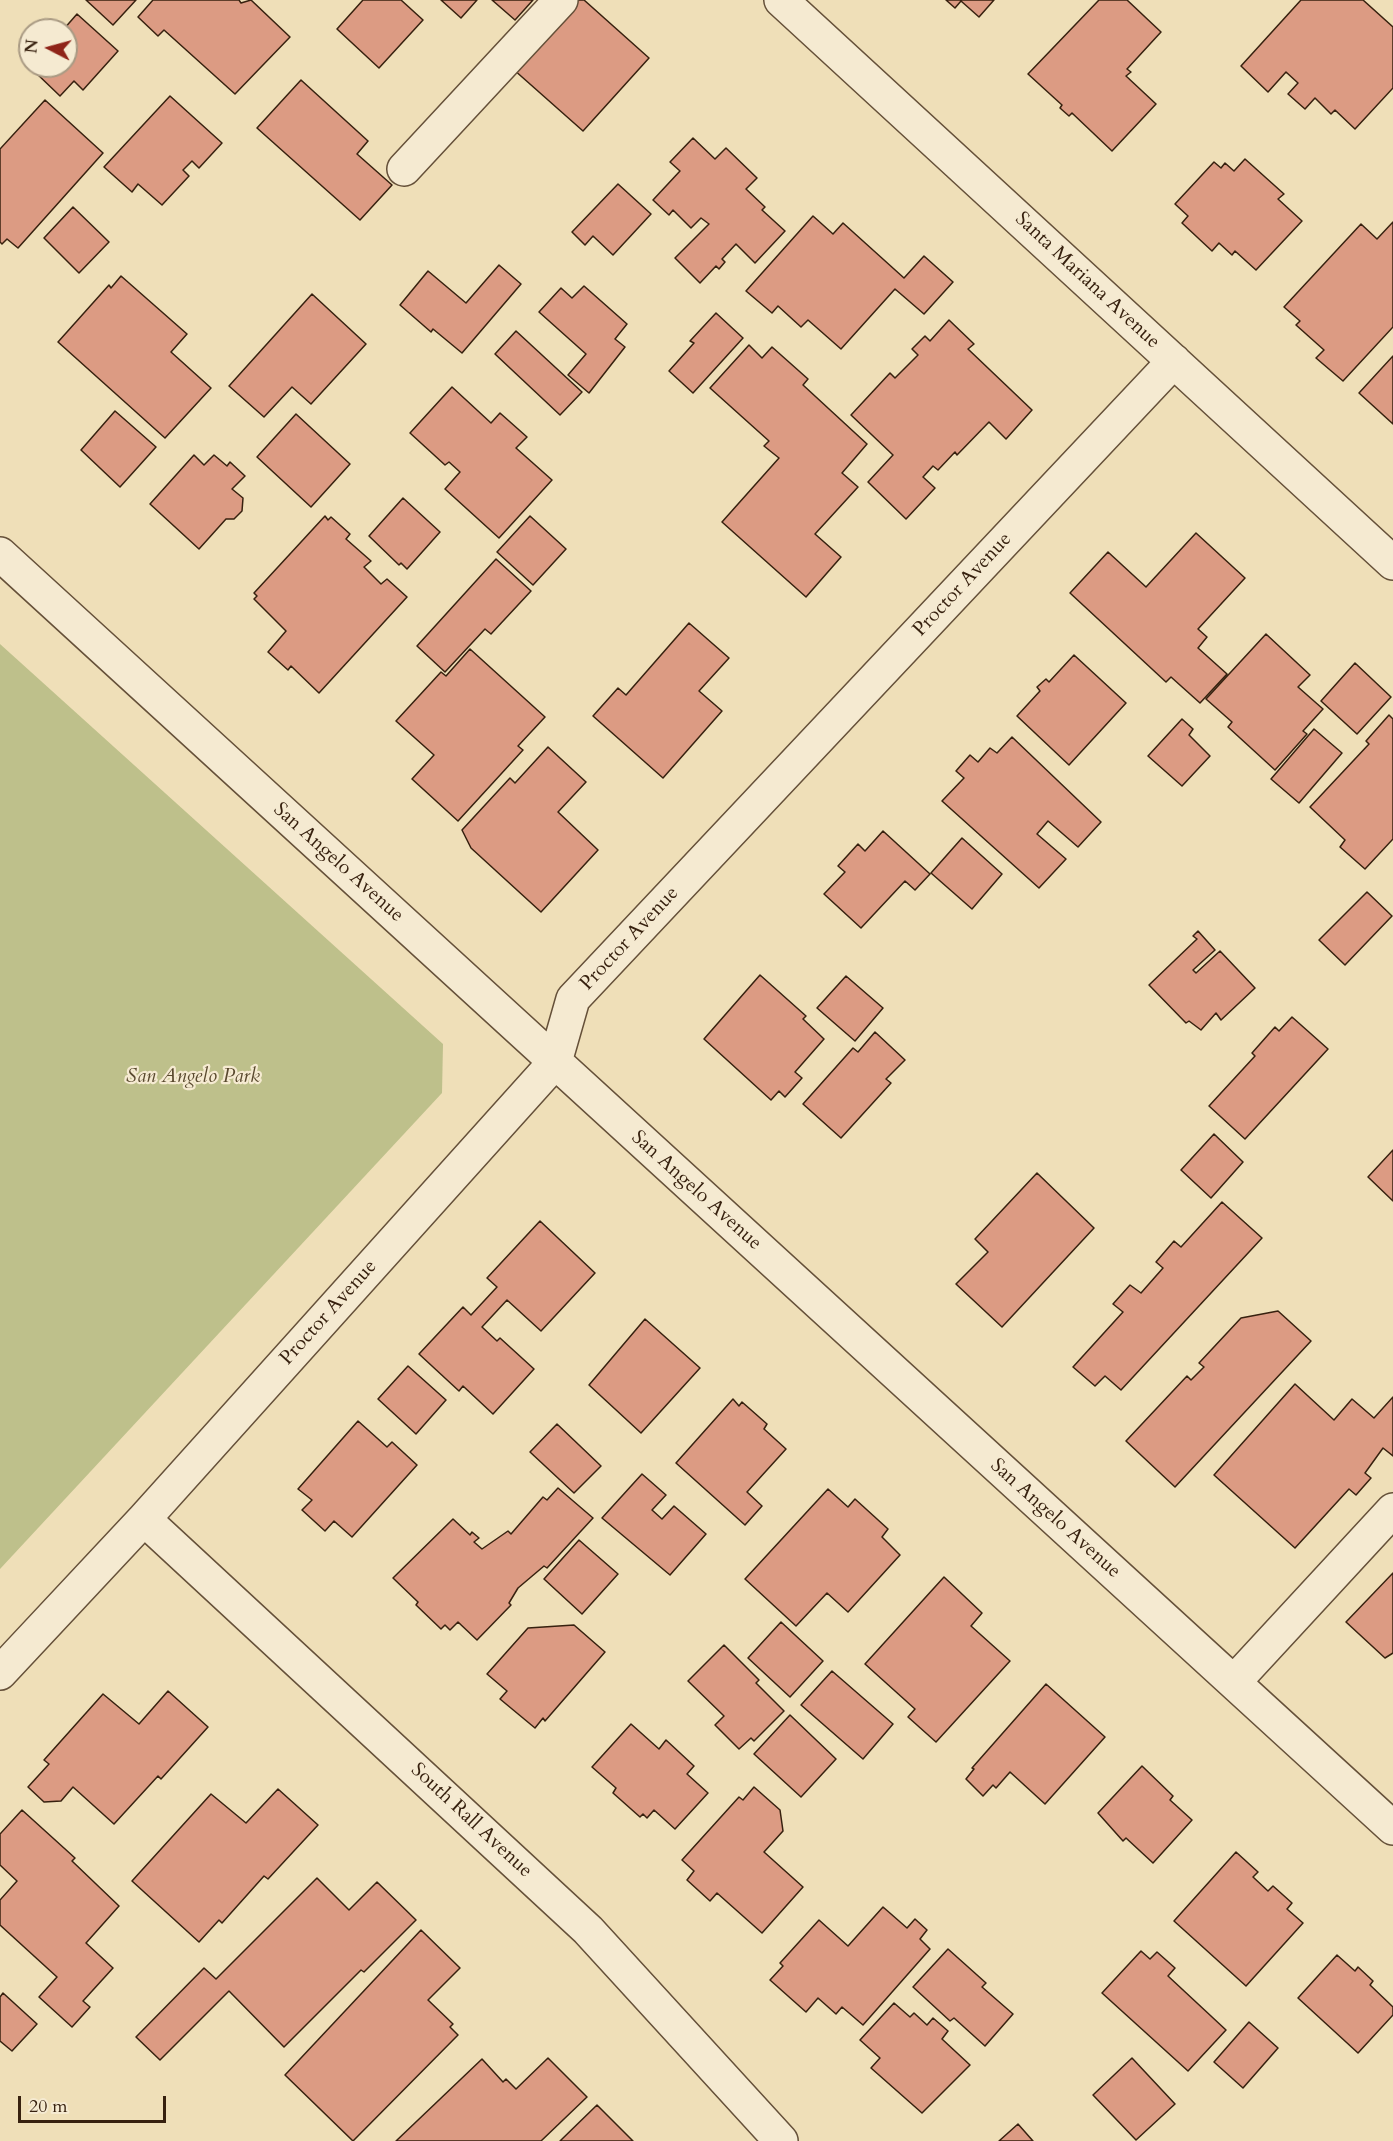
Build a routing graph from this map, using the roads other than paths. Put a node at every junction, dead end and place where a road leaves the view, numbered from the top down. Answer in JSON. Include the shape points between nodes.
{"nodes":[{"id":1,"x":561,"y":0,"type":"edge"},
{"id":2,"x":781,"y":0,"type":"edge"},
{"id":3,"x":404,"y":169,"type":"dead end"},
{"id":4,"x":1174,"y":361,"type":"junction"},
{"id":5,"x":0,"y":554,"type":"edge"},
{"id":6,"x":1393,"y":562,"type":"edge"},
{"id":7,"x":555,"y":1062,"type":"junction"},
{"id":8,"x":1393,"y":1510,"type":"edge"},
{"id":9,"x":144,"y":1519,"type":"junction"},
{"id":10,"x":0,"y":1673,"type":"edge"},
{"id":11,"x":1234,"y":1682,"type":"junction"},
{"id":12,"x":1393,"y":1828,"type":"edge"},
{"id":13,"x":780,"y":2141,"type":"edge"}],
"edges":[{"from":1,"to":3,"type":"street"},
{"from":2,"to":4,"type":"street","name":"Santa Mariana Avenue"},
{"from":4,"to":6,"type":"street","name":"Santa Mariana Avenue"},
{"from":4,"to":7,"type":"street","name":"Proctor Avenue","via":[[573,999]]},
{"from":5,"to":7,"type":"street","name":"San Angelo Avenue"},
{"from":7,"to":9,"type":"street","name":"Proctor Avenue"},
{"from":7,"to":11,"type":"street","name":"San Angelo Avenue"},
{"from":8,"to":11,"type":"street"},
{"from":9,"to":10,"type":"street","name":"Proctor Avenue"},
{"from":9,"to":13,"type":"street","name":"South Rall Avenue","via":[[588,1930]]},
{"from":11,"to":12,"type":"street","name":"San Angelo Avenue"}]}
